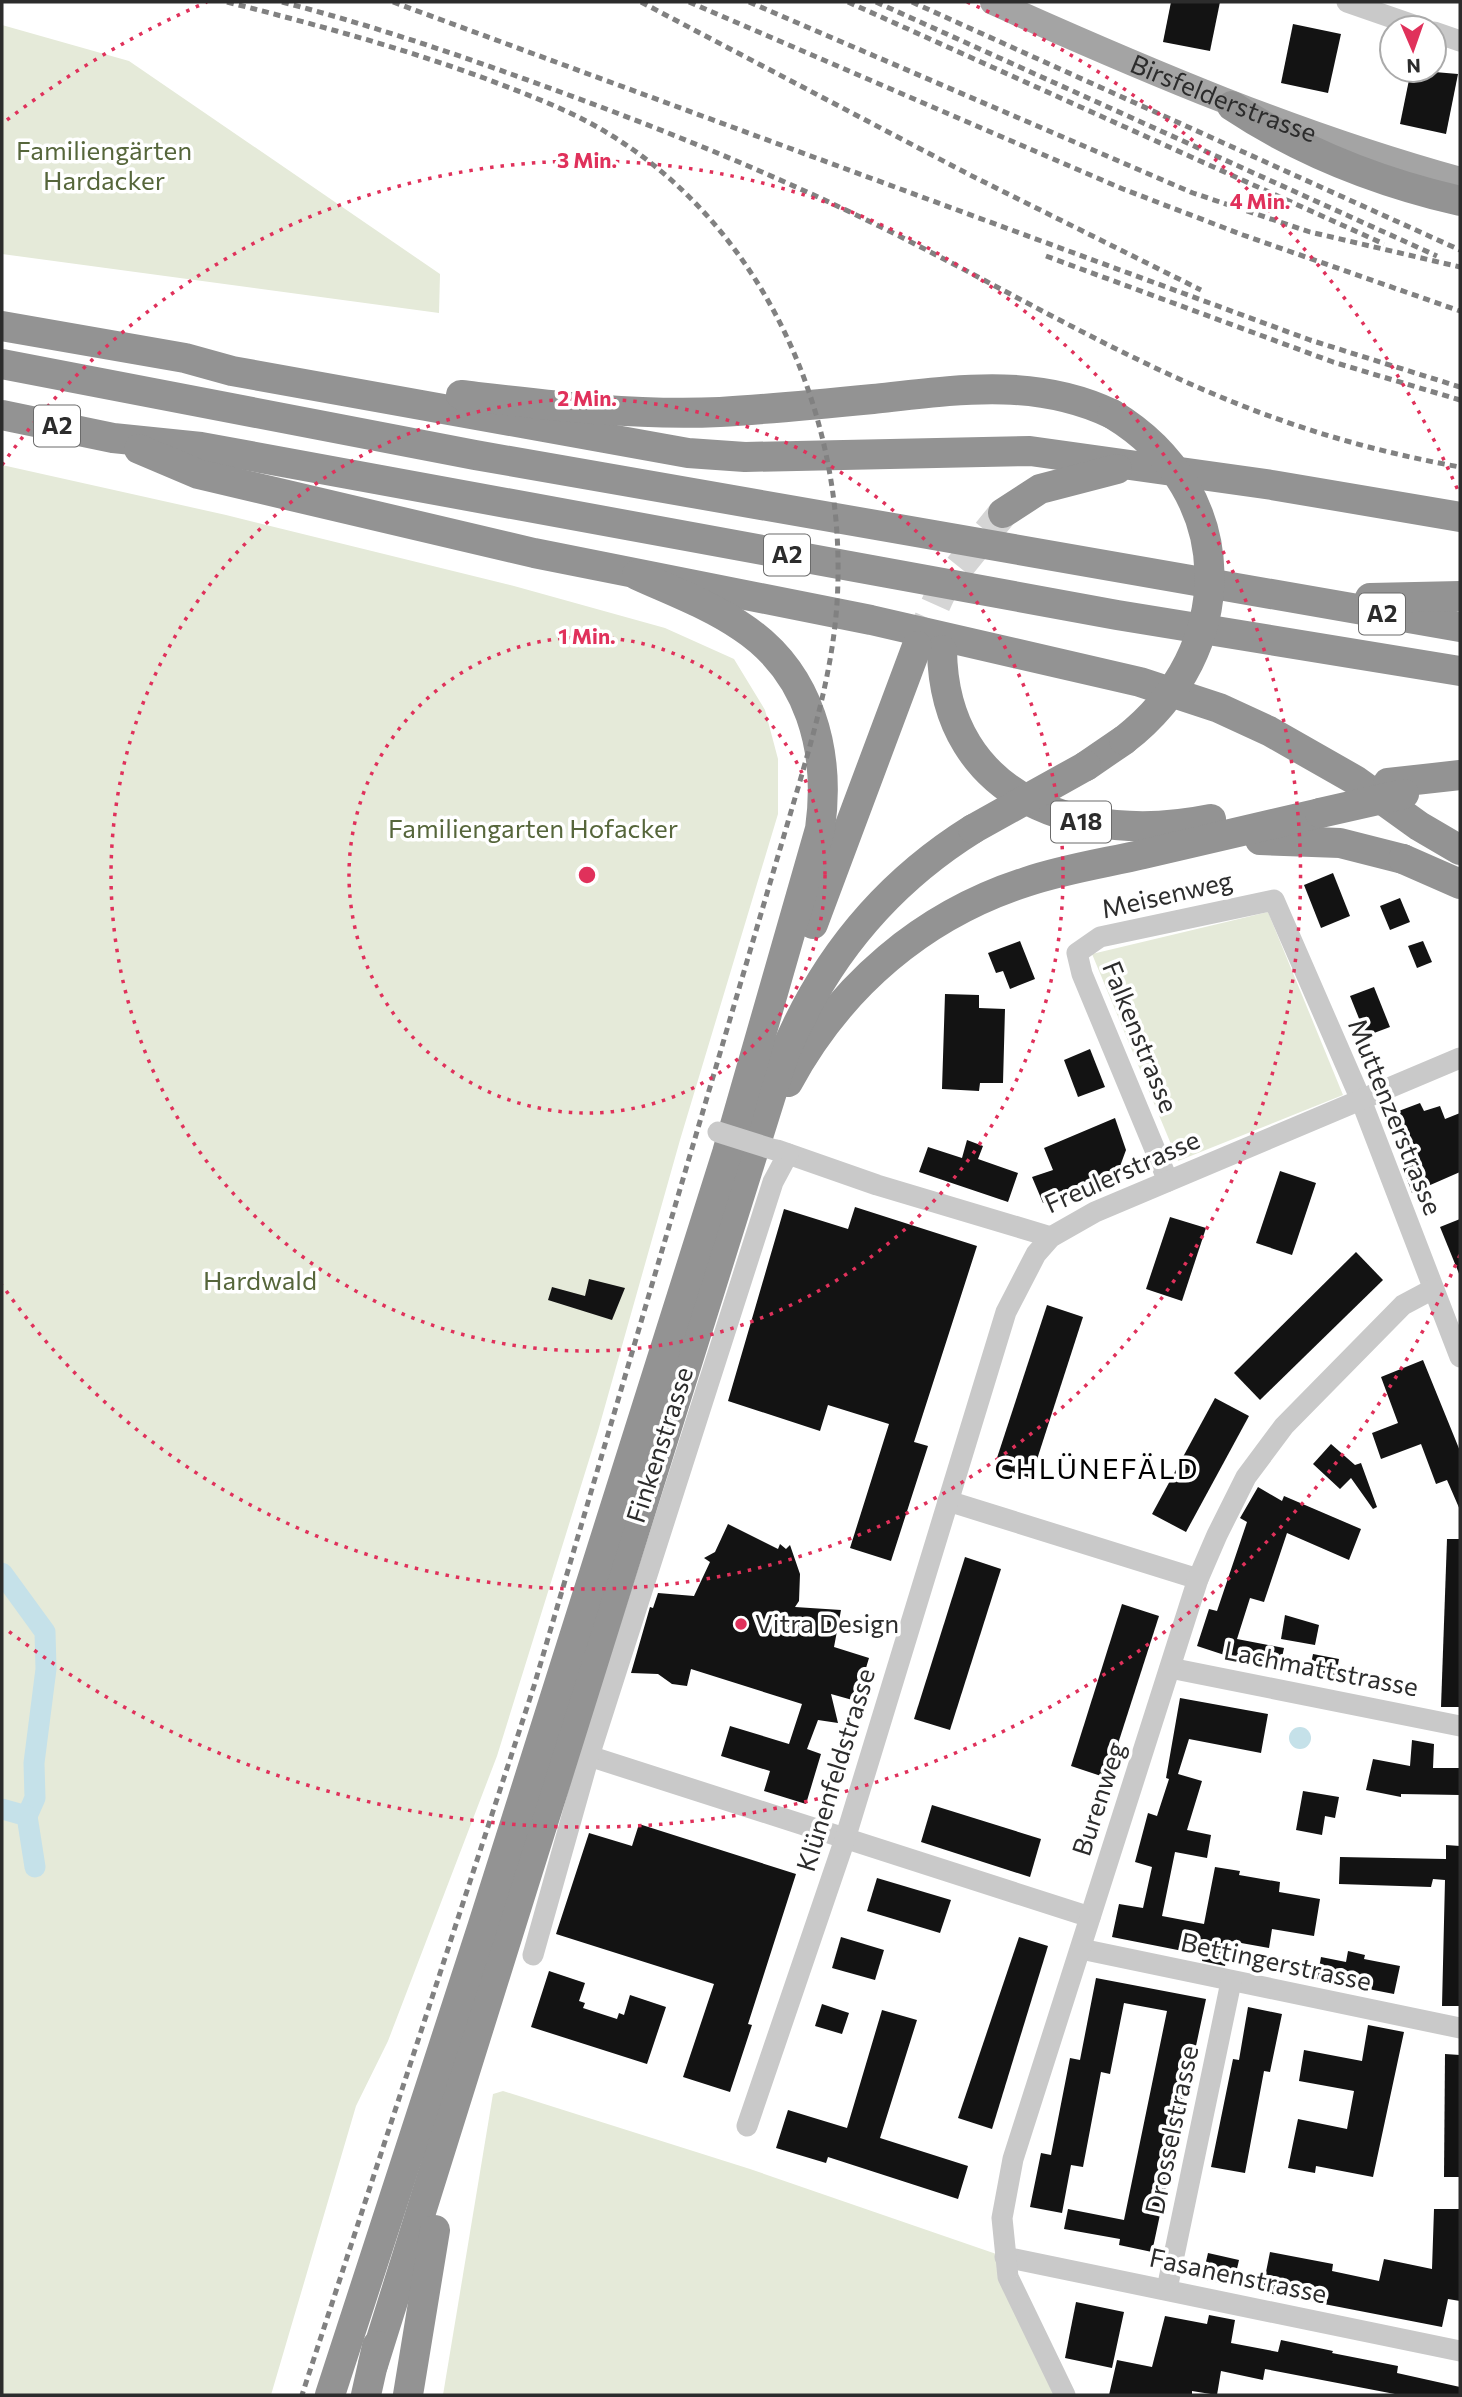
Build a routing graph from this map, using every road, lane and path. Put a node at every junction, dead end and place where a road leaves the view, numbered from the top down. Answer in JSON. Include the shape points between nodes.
{"nodes":[{"id":1,"x":993,"y":2,"type":"edge"},
{"id":2,"x":1347,"y":2,"type":"edge"},
{"id":3,"x":1382,"y":14,"type":"edge"},
{"id":4,"x":1232,"y":106,"type":"junction"},
{"id":5,"x":1460,"y":180,"type":"edge"},
{"id":6,"x":1460,"y":201,"type":"edge"},
{"id":7,"x":2,"y":326,"type":"edge"},
{"id":8,"x":185,"y":358,"type":"junction"},
{"id":9,"x":2,"y":364,"type":"edge"},
{"id":10,"x":2,"y":415,"type":"edge"},
{"id":11,"x":113,"y":438,"type":"junction"},
{"id":12,"x":1131,"y":466,"type":"junction"},
{"id":13,"x":1003,"y":513,"type":"tunnel mouth"},
{"id":14,"x":1460,"y":517,"type":"edge"},
{"id":15,"x":637,"y":575,"type":"junction"},
{"id":16,"x":1460,"y":596,"type":"edge"},
{"id":17,"x":1304,"y":601,"type":"junction"},
{"id":18,"x":1460,"y":627,"type":"edge"},
{"id":19,"x":1460,"y":671,"type":"edge"},
{"id":20,"x":1296,"y":747,"type":"junction"},
{"id":21,"x":1460,"y":776,"type":"edge"},
{"id":22,"x":1318,"y":806,"type":"junction"},
{"id":23,"x":1200,"y":841,"type":"junction"},
{"id":24,"x":1460,"y":850,"type":"edge"},
{"id":25,"x":1460,"y":884,"type":"edge"},
{"id":26,"x":1274,"y":900,"type":"joint"},
{"id":27,"x":1077,"y":953,"type":"joint"},
{"id":28,"x":1460,"y":1058,"type":"edge"},
{"id":29,"x":1361,"y":1100,"type":"junction"},
{"id":30,"x":752,"y":1150,"type":"junction"},
{"id":31,"x":1168,"y":1181,"type":"junction"},
{"id":32,"x":1051,"y":1237,"type":"junction"},
{"id":33,"x":1433,"y":1289,"type":"junction"},
{"id":34,"x":1460,"y":1357,"type":"edge"},
{"id":35,"x":948,"y":1501,"type":"junction"},
{"id":36,"x":1198,"y":1579,"type":"junction"},
{"id":37,"x":1170,"y":1668,"type":"junction"},
{"id":38,"x":1460,"y":1726,"type":"edge"},
{"id":39,"x":589,"y":1756,"type":"junction"},
{"id":40,"x":845,"y":1839,"type":"junction"},
{"id":41,"x":1090,"y":1917,"type":"junction"},
{"id":42,"x":1081,"y":1949,"type":"junction"},
{"id":43,"x":533,"y":1955,"type":"dead end"},
{"id":44,"x":1231,"y":1982,"type":"junction"},
{"id":45,"x":465,"y":2025,"type":"junction"},
{"id":46,"x":1460,"y":2028,"type":"edge"},
{"id":47,"x":747,"y":2126,"type":"dead end"},
{"id":48,"x":1005,"y":2257,"type":"junction"},
{"id":49,"x":1167,"y":2289,"type":"junction"},
{"id":50,"x":1460,"y":2351,"type":"edge"},
{"id":51,"x":330,"y":2395,"type":"edge"},
{"id":52,"x":366,"y":2395,"type":"edge"},
{"id":53,"x":408,"y":2395,"type":"edge"},
{"id":54,"x":1065,"y":2395,"type":"edge"}],
"edges":[{"from":1,"to":4,"type":"main road","name":"Birsfelderstrasse"},
{"from":2,"to":3,"type":"street"},
{"from":4,"to":5,"type":"main road","name":"Birsfelderstrasse","via":[[1310,135]]},
{"from":4,"to":6,"type":"highway","via":[[1325,158]]},
{"from":7,"to":8,"type":"highway"},
{"from":8,"to":12,"type":"highway","via":[[232,371],[688,453],[745,457],[1030,451]]},
{"from":8,"to":30,"type":"highway","bridge":true,"via":[[232,359],[399,388],[609,411],[718,412],[1010,388],[1058,394],[1112,414],[1147,439],[1182,481],[1200,517],[1210,576],[1206,623],[1189,667],[1166,701],[1124,740],[973,829],[888,895],[834,958],[804,1008]]},
{"from":9,"to":17,"type":"highway","number":"A2","via":[[462,452]]},
{"from":10,"to":11,"type":"highway","number":"A2"},
{"from":11,"to":15,"type":"highway","via":[[198,474]]},
{"from":11,"to":19,"type":"highway","number":"A2","via":[[201,447],[1117,615]]},
{"from":12,"to":13,"type":"highway","via":[[1040,489]]},
{"from":12,"to":14,"type":"highway"},
{"from":15,"to":20,"type":"highway","via":[[831,611],[1140,682],[1219,708]]},
{"from":15,"to":30,"type":"highway","via":[[729,618],[765,645],[805,698],[822,763],[822,816]]},
{"from":16,"to":17,"type":"highway"},
{"from":17,"to":18,"type":"highway","number":"A2"},
{"from":20,"to":24,"type":"highway"},
{"from":20,"to":25,"type":"highway"},
{"from":21,"to":22,"type":"highway","bridge":true},
{"from":22,"to":23,"type":"highway"},
{"from":22,"to":30,"type":"highway","number":"A18","via":[[1149,829],[1104,826],[1056,814],[1006,785],[970,747],[930,648]]},
{"from":23,"to":25,"type":"highway","bridge":true,"via":[[1325,841],[1370,848]]},
{"from":23,"to":30,"type":"highway","via":[[1017,885],[958,910],[902,945],[853,990],[811,1045]]},
{"from":26,"to":27,"type":"street","name":"Meisenweg","via":[[1100,937]]},
{"from":26,"to":29,"type":"street","name":"Muttenzerstrasse"},
{"from":27,"to":31,"type":"street","name":"Falkenstrasse"},
{"from":28,"to":29,"type":"street","name":"Freulerstrasse"},
{"from":29,"to":31,"type":"street","name":"Freulerstrasse"},
{"from":29,"to":33,"type":"street","name":"Muttenzerstrasse"},
{"from":30,"to":32,"type":"street","name":"Freulerstrasse"},
{"from":30,"to":39,"type":"street","name":"Finkenstrasse","via":[[773,1182]]},
{"from":30,"to":45,"type":"highway"},
{"from":31,"to":32,"type":"street","name":"Freulerstrasse","via":[[1095,1212]]},
{"from":32,"to":35,"type":"street","name":"Klünenfeldstrasse","via":[[1036,1254],[1006,1312]]},
{"from":33,"to":34,"type":"street","name":"Muttenzerstrasse"},
{"from":33,"to":36,"type":"street","name":"Burenweg","via":[[1404,1305],[1284,1426],[1246,1477]]},
{"from":35,"to":36,"type":"street"},
{"from":35,"to":40,"type":"street","name":"Klünenfeldstrasse"},
{"from":36,"to":37,"type":"street","name":"Burenweg"},
{"from":37,"to":38,"type":"street","name":"Lachmattstrasse"},
{"from":37,"to":41,"type":"street","name":"Burenweg"},
{"from":39,"to":40,"type":"street"},
{"from":39,"to":43,"type":"street","name":"Finkenstrasse"},
{"from":40,"to":41,"type":"street"},
{"from":40,"to":47,"type":"street","name":"Klünenfeldstrasse"},
{"from":41,"to":42,"type":"street","name":"Burenweg"},
{"from":42,"to":44,"type":"street","name":"Bettingerstrasse"},
{"from":42,"to":48,"type":"street","name":"Burenweg","via":[[1013,2159],[1002,2218]]},
{"from":44,"to":46,"type":"street","name":"Bettingerstrasse"},
{"from":44,"to":49,"type":"street","name":"Drosselstrasse"},
{"from":45,"to":51,"type":"highway"},
{"from":45,"to":52,"type":"highway"},
{"from":45,"to":53,"type":"highway"},
{"from":48,"to":49,"type":"street","name":"Fasanenstrasse"},
{"from":48,"to":54,"type":"street","name":"Burenweg","via":[[1016,2298]]},
{"from":49,"to":50,"type":"street","name":"Fasanenstrasse"}]}
